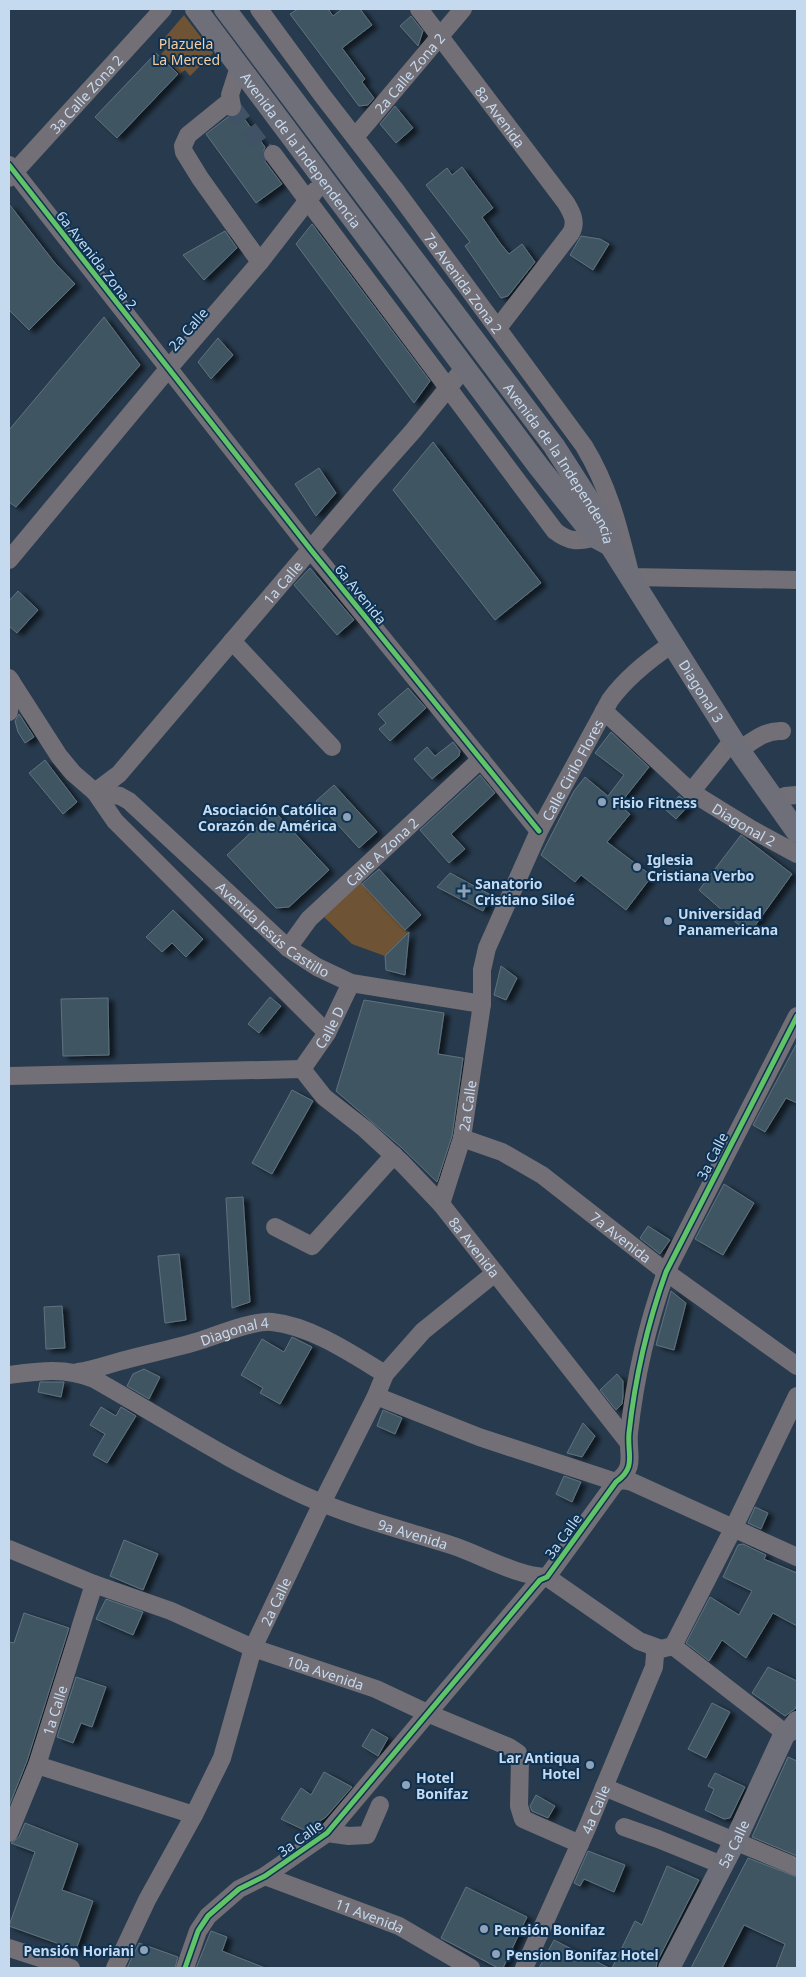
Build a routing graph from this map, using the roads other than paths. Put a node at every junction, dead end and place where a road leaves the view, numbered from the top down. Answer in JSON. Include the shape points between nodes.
{"nodes":[{"id":1,"x":163,"y":9,"type":"edge"},
{"id":2,"x":196,"y":9,"type":"edge"},
{"id":3,"x":225,"y":9,"type":"edge"},
{"id":4,"x":259,"y":9,"type":"edge"},
{"id":5,"x":419,"y":9,"type":"edge"},
{"id":6,"x":463,"y":9,"type":"edge"},
{"id":7,"x":439,"y":36,"type":"junction"},
{"id":8,"x":239,"y":67,"type":"junction"},
{"id":9,"x":355,"y":137,"type":"junction"},
{"id":10,"x":297,"y":145,"type":"junction"},
{"id":11,"x":10,"y":172,"type":"edge"},
{"id":12,"x":324,"y":180,"type":"junction"},
{"id":13,"x":308,"y":200,"type":"junction"},
{"id":14,"x":260,"y":262,"type":"junction"},
{"id":15,"x":498,"y":328,"type":"junction"},
{"id":16,"x":465,"y":367,"type":"junction"},
{"id":17,"x":168,"y":369,"type":"junction"},
{"id":18,"x":448,"y":388,"type":"junction"},
{"id":19,"x":603,"y":541,"type":"junction"},
{"id":20,"x":311,"y":550,"type":"junction"},
{"id":21,"x":9,"y":560,"type":"edge"},
{"id":22,"x":630,"y":577,"type":"junction"},
{"id":23,"x":797,"y":580,"type":"edge"},
{"id":24,"x":232,"y":642,"type":"junction"},
{"id":25,"x":672,"y":644,"type":"junction"},
{"id":26,"x":10,"y":679,"type":"edge"},
{"id":27,"x":604,"y":711,"type":"junction"},
{"id":28,"x":9,"y":712,"type":"edge"},
{"id":29,"x":782,"y":731,"type":"dead end"},
{"id":30,"x":736,"y":745,"type":"junction"},
{"id":31,"x":332,"y":747,"type":"dead end"},
{"id":32,"x":481,"y":759,"type":"junction"},
{"id":33,"x":95,"y":792,"type":"junction"},
{"id":34,"x":691,"y":792,"type":"junction"},
{"id":35,"x":797,"y":795,"type":"edge"},
{"id":36,"x":775,"y":802,"type":"junction"},
{"id":37,"x":539,"y":831,"type":"junction"},
{"id":38,"x":797,"y":832,"type":"edge"},
{"id":39,"x":797,"y":854,"type":"edge"},
{"id":40,"x":288,"y":948,"type":"junction"},
{"id":41,"x":351,"y":983,"type":"junction"},
{"id":42,"x":482,"y":1004,"type":"junction"},
{"id":43,"x":797,"y":1016,"type":"edge"},
{"id":44,"x":327,"y":1033,"type":"junction"},
{"id":45,"x":302,"y":1069,"type":"junction"},
{"id":46,"x":9,"y":1076,"type":"edge"},
{"id":47,"x":462,"y":1138,"type":"junction"},
{"id":48,"x":394,"y":1155,"type":"junction"},
{"id":49,"x":441,"y":1204,"type":"junction"},
{"id":50,"x":276,"y":1227,"type":"dead end"},
{"id":51,"x":495,"y":1272,"type":"junction"},
{"id":52,"x":666,"y":1272,"type":"junction"},
{"id":53,"x":797,"y":1366,"type":"edge"},
{"id":54,"x":78,"y":1372,"type":"junction"},
{"id":55,"x":385,"y":1374,"type":"junction"},
{"id":56,"x":9,"y":1375,"type":"edge"},
{"id":57,"x":376,"y":1396,"type":"junction"},
{"id":58,"x":797,"y":1396,"type":"edge"},
{"id":59,"x":628,"y":1442,"type":"junction"},
{"id":60,"x":616,"y":1482,"type":"junction"},
{"id":61,"x":322,"y":1503,"type":"junction"},
{"id":62,"x":734,"y":1527,"type":"junction"},
{"id":63,"x":9,"y":1549,"type":"edge"},
{"id":64,"x":797,"y":1556,"type":"edge"},
{"id":65,"x":547,"y":1577,"type":"junction"},
{"id":66,"x":94,"y":1584,"type":"junction"},
{"id":67,"x":673,"y":1646,"type":"junction"},
{"id":68,"x":654,"y":1647,"type":"junction"},
{"id":69,"x":253,"y":1648,"type":"junction"},
{"id":70,"x":427,"y":1714,"type":"junction"},
{"id":71,"x":793,"y":1731,"type":"edge"},
{"id":72,"x":37,"y":1765,"type":"junction"},
{"id":73,"x":604,"y":1787,"type":"junction"},
{"id":74,"x":380,"y":1805,"type":"dead end"},
{"id":75,"x":194,"y":1815,"type":"junction"},
{"id":76,"x":624,"y":1827,"type":"dead end"},
{"id":77,"x":9,"y":1833,"type":"edge"},
{"id":78,"x":327,"y":1833,"type":"junction"},
{"id":79,"x":735,"y":1841,"type":"junction"},
{"id":80,"x":580,"y":1844,"type":"junction"},
{"id":81,"x":722,"y":1866,"type":"junction"},
{"id":82,"x":797,"y":1867,"type":"edge"},
{"id":83,"x":265,"y":1876,"type":"junction"},
{"id":84,"x":9,"y":1948,"type":"edge"},
{"id":85,"x":71,"y":1968,"type":"edge"},
{"id":86,"x":115,"y":1968,"type":"edge"},
{"id":87,"x":185,"y":1968,"type":"edge"},
{"id":88,"x":470,"y":1968,"type":"edge"},
{"id":89,"x":524,"y":1968,"type":"edge"},
{"id":90,"x":669,"y":1968,"type":"edge"}],
"edges":[{"from":1,"to":11,"type":"street","name":"3a Calle Zona 2"},
{"from":2,"to":8,"type":"main road","name":"Avenida de la Independencia"},
{"from":3,"to":19,"type":"main road","name":"Avenida de la Independencia","via":[[554,446],[606,527]]},
{"from":4,"to":9,"type":"street","name":"7a Avenida Zona 2"},
{"from":5,"to":7,"type":"street","name":"8a Avenida"},
{"from":6,"to":7,"type":"street","name":"2a Calle Zona 2"},
{"from":7,"to":9,"type":"street","name":"2a Calle Zona 2"},
{"from":7,"to":15,"type":"street","name":"8a Avenida","via":[[566,203],[573,217],[574,228]]},
{"from":8,"to":10,"type":"main road","name":"Avenida de la Independencia"},
{"from":8,"to":14,"type":"street","via":[[232,86],[231,104],[188,135],[183,146],[200,178]]},
{"from":9,"to":15,"type":"street","name":"7a Avenida Zona 2"},
{"from":10,"to":12,"type":"main road","name":"Avenida de la Independencia"},
{"from":10,"to":13,"type":"street","via":[[271,154]]},
{"from":11,"to":17,"type":"street","name":"6a Avenida Zona 2"},
{"from":12,"to":13,"type":"street","name":"2a Calle"},
{"from":12,"to":16,"type":"main road","name":"Avenida de la Independencia"},
{"from":13,"to":14,"type":"street","name":"2a Calle"},
{"from":13,"to":18,"type":"street"},
{"from":14,"to":17,"type":"street","name":"2a Calle"},
{"from":15,"to":22,"type":"street","name":"7a Avenida Zona 2","via":[[598,469],[613,509]]},
{"from":16,"to":18,"type":"street","name":"1a Calle"},
{"from":16,"to":19,"type":"main road","name":"Avenida de la Independencia","via":[[539,467]]},
{"from":17,"to":20,"type":"street","name":"6a Avenida"},
{"from":17,"to":21,"type":"street","name":"2a Calle"},
{"from":18,"to":19,"type":"street","via":[[555,531],[573,541]]},
{"from":18,"to":20,"type":"street","name":"1a Calle"},
{"from":19,"to":22,"type":"main road","name":"Diagonal 3"},
{"from":20,"to":24,"type":"street","name":"1a Calle"},
{"from":20,"to":32,"type":"street","name":"6a Avenida"},
{"from":22,"to":23,"type":"street"},
{"from":22,"to":25,"type":"main road","name":"Diagonal 3"},
{"from":24,"to":31,"type":"street"},
{"from":24,"to":33,"type":"street","name":"1a Calle","via":[[119,774]]},
{"from":25,"to":27,"type":"street","name":"Calle Cirilo Flores","via":[[617,690]]},
{"from":25,"to":30,"type":"main road","name":"Diagonal 3"},
{"from":26,"to":28,"type":"street"},
{"from":26,"to":33,"type":"street","via":[[59,756]]},
{"from":27,"to":34,"type":"street","name":"Diagonal 2"},
{"from":27,"to":37,"type":"street","name":"Calle Cirilo Flores"},
{"from":29,"to":30,"type":"street","via":[[762,734]]},
{"from":30,"to":34,"type":"street"},
{"from":30,"to":36,"type":"main road","name":"Diagonal 3"},
{"from":32,"to":37,"type":"street","name":"6a Avenida"},
{"from":32,"to":40,"type":"street","name":"Calle A Zona 2","via":[[309,919]]},
{"from":33,"to":40,"type":"street","name":"Avenida Jesús Castillo","via":[[120,796],[129,801]]},
{"from":33,"to":44,"type":"street","via":[[115,821]]},
{"from":34,"to":39,"type":"street","name":"Diagonal 2"},
{"from":35,"to":36,"type":"street","via":[[785,796]]},
{"from":36,"to":38,"type":"main road","name":"Diagonal 3"},
{"from":37,"to":42,"type":"street","name":"Calle Cirilo Flores","via":[[487,948],[482,970]]},
{"from":40,"to":41,"type":"street","name":"Avenida Jesús Castillo","via":[[317,967]]},
{"from":41,"to":42,"type":"street","name":"Avenida Jesús Castillo"},
{"from":41,"to":44,"type":"street","name":"Calle D"},
{"from":42,"to":47,"type":"street","name":"2a Calle"},
{"from":43,"to":52,"type":"street","name":"3a Calle"},
{"from":44,"to":45,"type":"street","name":"Calle D"},
{"from":45,"to":46,"type":"street"},
{"from":45,"to":48,"type":"street","name":"8a Avenida","via":[[324,1097]]},
{"from":47,"to":49,"type":"street","name":"2a Calle"},
{"from":47,"to":52,"type":"street","name":"7a Avenida","via":[[502,1152],[542,1175]]},
{"from":48,"to":49,"type":"street","name":"8a Avenida"},
{"from":48,"to":50,"type":"street","via":[[312,1246]]},
{"from":49,"to":51,"type":"street","name":"8a Avenida"},
{"from":51,"to":55,"type":"street","name":"2a Calle","via":[[423,1331]]},
{"from":51,"to":59,"type":"street","name":"8a Avenida"},
{"from":52,"to":53,"type":"street","name":"7a Avenida"},
{"from":52,"to":59,"type":"street","name":"3a Calle","via":[[639,1364]]},
{"from":54,"to":55,"type":"street","name":"Diagonal 4","via":[[254,1324],[272,1322],[310,1333]]},
{"from":54,"to":56,"type":"street","name":"9a Avenida","via":[[40,1371]]},
{"from":54,"to":61,"type":"street","name":"9a Avenida","via":[[262,1475]]},
{"from":55,"to":57,"type":"street","name":"2a Calle"},
{"from":57,"to":60,"type":"street","via":[[479,1438]]},
{"from":57,"to":61,"type":"street","name":"2a Calle"},
{"from":58,"to":62,"type":"street"},
{"from":59,"to":60,"type":"street","name":"3a Calle","via":[[628,1469]]},
{"from":60,"to":62,"type":"street","via":[[632,1482]]},
{"from":60,"to":65,"type":"street","name":"3a Calle"},
{"from":61,"to":65,"type":"street","name":"9a Avenida","via":[[531,1575]]},
{"from":61,"to":69,"type":"street","name":"2a Calle"},
{"from":62,"to":64,"type":"street"},
{"from":62,"to":67,"type":"street"},
{"from":63,"to":66,"type":"street","name":"10a Avenida"},
{"from":65,"to":68,"type":"street","name":"9a Avenida","via":[[623,1631]]},
{"from":65,"to":70,"type":"street","name":"3a Calle","via":[[540,1580]]},
{"from":66,"to":69,"type":"street","name":"10a Avenida","via":[[171,1612]]},
{"from":66,"to":72,"type":"street","name":"1a Calle"},
{"from":67,"to":68,"type":"street"},
{"from":67,"to":71,"type":"street"},
{"from":68,"to":73,"type":"street","name":"4a Calle","via":[[654,1667]]},
{"from":69,"to":70,"type":"street","name":"10a Avenida","via":[[376,1689]]},
{"from":69,"to":75,"type":"street","name":"2a Calle","via":[[222,1758]]},
{"from":70,"to":78,"type":"street","name":"3a Calle"},
{"from":70,"to":80,"type":"street","name":"10a Avenida","via":[[518,1753],[521,1765],[519,1806],[523,1819]]},
{"from":71,"to":79,"type":"main road","name":"5a Calle"},
{"from":72,"to":75,"type":"street"},
{"from":72,"to":77,"type":"street","name":"1a Calle"},
{"from":73,"to":79,"type":"street"},
{"from":73,"to":80,"type":"street","name":"4a Calle"},
{"from":74,"to":78,"type":"street","via":[[367,1835]]},
{"from":75,"to":86,"type":"street","name":"2a Calle","via":[[147,1900]]},
{"from":76,"to":81,"type":"street"},
{"from":78,"to":83,"type":"street","name":"3a Calle"},
{"from":79,"to":81,"type":"main road","name":"5a Calle"},
{"from":79,"to":82,"type":"street"},
{"from":80,"to":89,"type":"street","name":"4a Calle"},
{"from":81,"to":90,"type":"main road","name":"5a Calle"},
{"from":83,"to":87,"type":"street","name":"3a Calle","via":[[239,1889],[208,1916],[198,1930]]},
{"from":83,"to":88,"type":"street","name":"11 Avenida","via":[[399,1926]]},
{"from":84,"to":85,"type":"street"}]}
